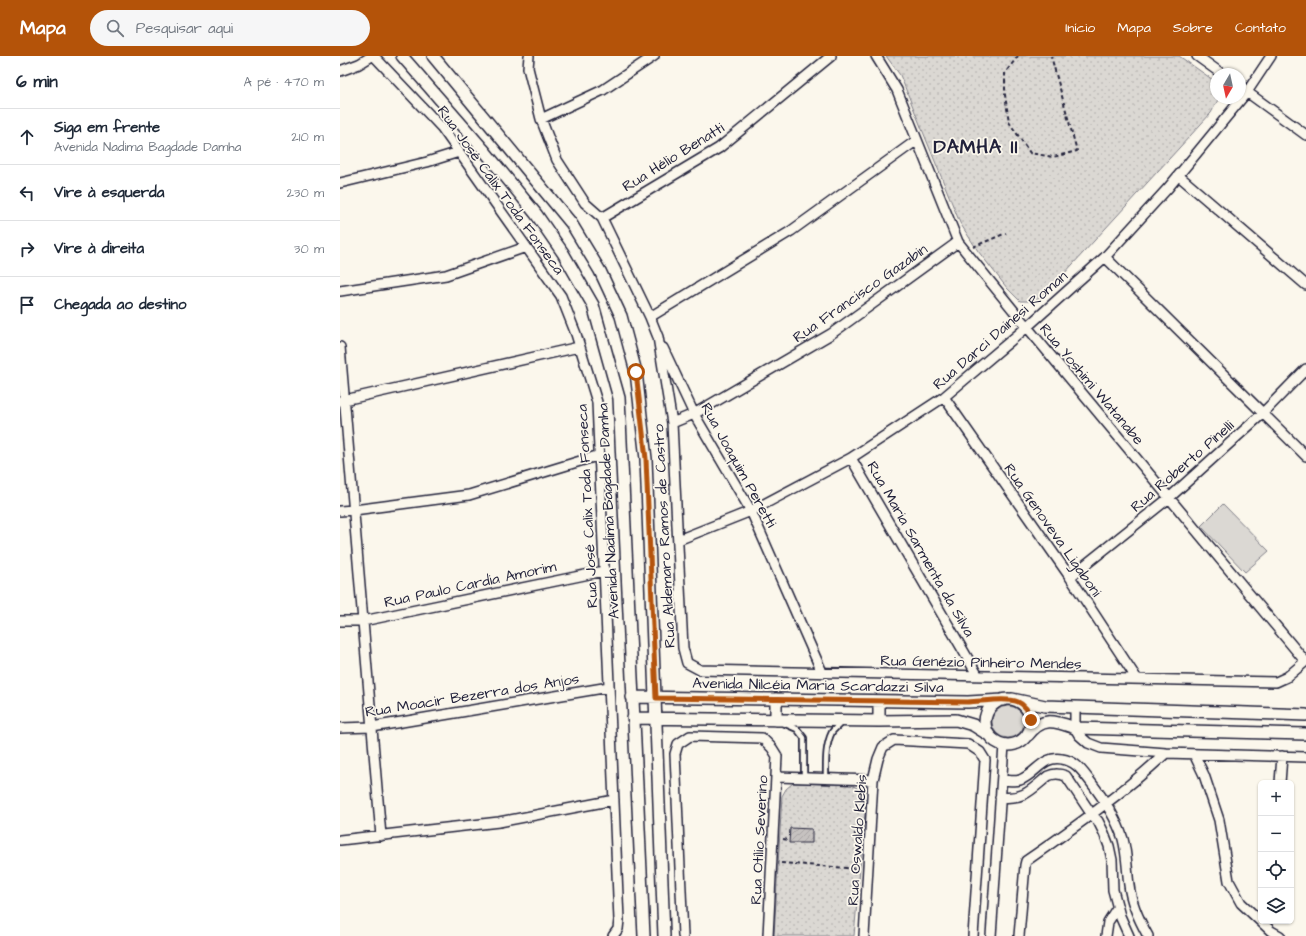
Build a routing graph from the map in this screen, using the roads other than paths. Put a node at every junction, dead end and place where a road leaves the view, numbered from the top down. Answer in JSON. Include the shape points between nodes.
{"nodes":[{"id":1,"x":373,"y":56,"type":"edge"},
{"id":2,"x":402,"y":56,"type":"edge"},
{"id":3,"x":434,"y":56,"type":"edge"},
{"id":4,"x":529,"y":56,"type":"edge"},
{"id":5,"x":654,"y":56,"type":"edge"},
{"id":6,"x":831,"y":56,"type":"edge"},
{"id":7,"x":876,"y":56,"type":"edge"},
{"id":8,"x":1197,"y":56,"type":"edge"},
{"id":9,"x":1271,"y":56,"type":"edge"},
{"id":10,"x":1214,"y":68,"type":"edge"},
{"id":11,"x":340,"y":71,"type":"edge"},
{"id":12,"x":1246,"y":86,"type":"edge"},
{"id":13,"x":1246,"y":92,"type":"edge"},
{"id":14,"x":1233,"y":104,"type":"edge"},
{"id":15,"x":541,"y":119,"type":"junction"},
{"id":16,"x":1306,"y":135,"type":"edge"},
{"id":17,"x":918,"y":140,"type":"junction"},
{"id":18,"x":459,"y":152,"type":"junction"},
{"id":19,"x":1179,"y":176,"type":"junction"},
{"id":20,"x":340,"y":183,"type":"edge"},
{"id":21,"x":602,"y":218,"type":"junction"},
{"id":22,"x":958,"y":242,"type":"junction"},
{"id":23,"x":526,"y":247,"type":"junction"},
{"id":24,"x":1105,"y":257,"type":"junction"},
{"id":25,"x":1306,"y":285,"type":"edge"},
{"id":26,"x":340,"y":290,"type":"edge"},
{"id":27,"x":650,"y":317,"type":"junction"},
{"id":28,"x":1027,"y":327,"type":"junction"},
{"id":29,"x":658,"y":337,"type":"junction"},
{"id":30,"x":340,"y":347,"type":"edge"},
{"id":31,"x":579,"y":347,"type":"junction"},
{"id":32,"x":1306,"y":369,"type":"edge"},
{"id":33,"x":944,"y":397,"type":"junction"},
{"id":34,"x":342,"y":401,"type":"edge"},
{"id":35,"x":694,"y":414,"type":"junction"},
{"id":36,"x":1262,"y":414,"type":"junction"},
{"id":37,"x":672,"y":423,"type":"junction"},
{"id":38,"x":600,"y":455,"type":"junction"},
{"id":39,"x":1306,"y":456,"type":"edge"},
{"id":40,"x":851,"y":458,"type":"junction"},
{"id":41,"x":1169,"y":498,"type":"junction"},
{"id":42,"x":354,"y":510,"type":"junction"},
{"id":43,"x":340,"y":511,"type":"edge"},
{"id":44,"x":751,"y":511,"type":"junction"},
{"id":45,"x":678,"y":540,"type":"junction"},
{"id":46,"x":604,"y":571,"type":"junction"},
{"id":47,"x":1070,"y":577,"type":"junction"},
{"id":48,"x":340,"y":621,"type":"edge"},
{"id":49,"x":363,"y":621,"type":"junction"},
{"id":50,"x":1306,"y":661,"type":"edge"},
{"id":51,"x":687,"y":663,"type":"joint"},
{"id":52,"x":822,"y":672,"type":"junction"},
{"id":53,"x":978,"y":676,"type":"junction"},
{"id":54,"x":1137,"y":679,"type":"junction"},
{"id":55,"x":609,"y":687,"type":"junction"},
{"id":56,"x":632,"y":697,"type":"junction"},
{"id":57,"x":656,"y":698,"type":"junction"},
{"id":58,"x":776,"y":699,"type":"junction"},
{"id":59,"x":1008,"y":700,"type":"junction"},
{"id":60,"x":879,"y":701,"type":"junction"},
{"id":61,"x":1075,"y":707,"type":"junction"},
{"id":62,"x":1306,"y":715,"type":"edge"},
{"id":63,"x":633,"y":718,"type":"junction"},
{"id":64,"x":656,"y":718,"type":"junction"},
{"id":65,"x":776,"y":720,"type":"junction"},
{"id":66,"x":844,"y":721,"type":"junction"},
{"id":67,"x":879,"y":721,"type":"junction"},
{"id":68,"x":372,"y":727,"type":"junction"},
{"id":69,"x":340,"y":728,"type":"edge"},
{"id":70,"x":1075,"y":728,"type":"junction"},
{"id":71,"x":1306,"y":734,"type":"edge"},
{"id":72,"x":989,"y":735,"type":"junction"},
{"id":73,"x":1028,"y":735,"type":"junction"},
{"id":74,"x":1004,"y":745,"type":"junction"},
{"id":75,"x":1166,"y":753,"type":"junction"},
{"id":76,"x":1194,"y":754,"type":"junction"},
{"id":77,"x":1282,"y":756,"type":"junction"},
{"id":78,"x":1306,"y":756,"type":"edge"},
{"id":79,"x":1063,"y":759,"type":"junction"},
{"id":80,"x":1061,"y":774,"type":"junction"},
{"id":81,"x":777,"y":777,"type":"junction"},
{"id":82,"x":804,"y":778,"type":"junction"},
{"id":83,"x":826,"y":779,"type":"junction"},
{"id":84,"x":873,"y":780,"type":"junction"},
{"id":85,"x":1002,"y":780,"type":"junction"},
{"id":86,"x":1280,"y":780,"type":"edge"},
{"id":87,"x":1000,"y":798,"type":"junction"},
{"id":88,"x":614,"y":800,"type":"junction"},
{"id":89,"x":1107,"y":804,"type":"junction"},
{"id":90,"x":1092,"y":815,"type":"junction"},
{"id":91,"x":381,"y":836,"type":"junction"},
{"id":92,"x":340,"y":840,"type":"edge"},
{"id":93,"x":1117,"y":908,"type":"junction"},
{"id":94,"x":1271,"y":929,"type":"edge"},
{"id":95,"x":616,"y":933,"type":"edge"},
{"id":96,"x":644,"y":936,"type":"edge"},
{"id":97,"x":664,"y":936,"type":"edge"},
{"id":98,"x":683,"y":936,"type":"edge"},
{"id":99,"x":768,"y":936,"type":"edge"},
{"id":100,"x":864,"y":936,"type":"edge"},
{"id":101,"x":973,"y":936,"type":"edge"},
{"id":102,"x":991,"y":936,"type":"edge"},
{"id":103,"x":1019,"y":936,"type":"edge"},
{"id":104,"x":1106,"y":936,"type":"edge"},
{"id":105,"x":1129,"y":936,"type":"edge"},
{"id":106,"x":1148,"y":936,"type":"edge"},
{"id":107,"x":1280,"y":936,"type":"edge"}],
"edges":[{"from":1,"to":11,"type":"street"},
{"from":1,"to":18,"type":"street","name":"Rua José Calix Toda Fonseca","via":[[442,128]]},
{"from":2,"to":56,"type":"street","name":"Avenida Nadima Bagdade Damha","via":[[536,214],[563,253],[593,305],[619,398]]},
{"from":3,"to":57,"type":"street","via":[[571,223],[600,271],[621,316],[636,372],[646,459]]},
{"from":4,"to":15,"type":"street","name":"Rua Aldemaro Ramos de Castro","via":[[528,68]]},
{"from":5,"to":15,"type":"street","via":[[603,90]]},
{"from":6,"to":21,"type":"street","name":"Rua Hélio Benatti","via":[[719,148]]},
{"from":7,"to":17,"type":"street","name":"Rua Yoshimi Watanabe","via":[[897,90]]},
{"from":8,"to":10,"type":"street"},
{"from":9,"to":12,"type":"street","name":"Rua Darci Dainesi Roman"},
{"from":13,"to":16,"type":"street"},
{"from":14,"to":19,"type":"street","name":"Rua Darci Dainesi Roman"},
{"from":15,"to":21,"type":"street","name":"Rua Aldemaro Ramos de Castro","via":[[558,160],[585,203]]},
{"from":17,"to":22,"type":"street","name":"Rua Yoshimi Watanabe"},
{"from":17,"to":27,"type":"street","via":[[791,232]]},
{"from":18,"to":20,"type":"street"},
{"from":18,"to":23,"type":"street","name":"Rua José Calix Toda Fonseca"},
{"from":19,"to":24,"type":"street","name":"Rua Darci Dainesi Roman"},
{"from":19,"to":25,"type":"street"},
{"from":21,"to":27,"type":"street","name":"Rua Aldemaro Ramos de Castro"},
{"from":22,"to":28,"type":"street","name":"Rua Yoshimi Watanabe"},
{"from":22,"to":35,"type":"street","name":"Rua Francisco Gazabin","via":[[831,334]]},
{"from":23,"to":26,"type":"street","via":[[446,275]]},
{"from":23,"to":31,"type":"street","name":"Rua José Calix Toda Fonseca","via":[[561,296]]},
{"from":24,"to":28,"type":"street","name":"Rua Darci Dainesi Roman"},
{"from":24,"to":36,"type":"street"},
{"from":27,"to":29,"type":"street","name":"Rua Aldemaro Ramos de Castro"},
{"from":28,"to":33,"type":"street","name":"Rua Darci Dainesi Roman"},
{"from":28,"to":41,"type":"street","name":"Rua Yoshimi Watanabe"},
{"from":29,"to":35,"type":"street","name":"Rua Joaquim Peretti"},
{"from":29,"to":37,"type":"street","name":"Rua Aldemaro Ramos de Castro"},
{"from":30,"to":34,"type":"street"},
{"from":31,"to":34,"type":"street"},
{"from":31,"to":38,"type":"street","name":"Rua José Calix Toda Fonseca","via":[[597,402]]},
{"from":32,"to":36,"type":"street","name":"Rua Roberto Pinelli"},
{"from":33,"to":40,"type":"street","name":"Rua Darci Dainesi Roman"},
{"from":33,"to":47,"type":"street","name":"Rua Genoveva Ligaboni"},
{"from":34,"to":42,"type":"street"},
{"from":35,"to":37,"type":"street","name":"Rua Francisco Gazabin"},
{"from":35,"to":44,"type":"street","name":"Rua Joaquim Peretti"},
{"from":36,"to":39,"type":"street"},
{"from":36,"to":41,"type":"street","name":"Rua Roberto Pinelli"},
{"from":37,"to":45,"type":"street","name":"Rua Aldemaro Ramos de Castro"},
{"from":38,"to":42,"type":"street","via":[[469,495]]},
{"from":38,"to":46,"type":"street","name":"Rua José Calix Toda Fonseca"},
{"from":40,"to":44,"type":"street","name":"Rua Darci Dainesi Roman"},
{"from":40,"to":53,"type":"street","name":"Rua Maria Sarmenta da Silva"},
{"from":41,"to":47,"type":"street","name":"Rua Roberto Pinelli"},
{"from":41,"to":50,"type":"street","name":"Rua Yoshimi Watanabe"},
{"from":42,"to":43,"type":"street"},
{"from":42,"to":49,"type":"street"},
{"from":44,"to":45,"type":"street","name":"Rua Darci Dainesi Roman"},
{"from":44,"to":52,"type":"street","name":"Rua Joaquim Peretti"},
{"from":45,"to":51,"type":"street","name":"Rua Aldemaro Ramos de Castro","via":[[683,648]]},
{"from":46,"to":49,"type":"street","name":"Rua Paulo Cardia Amorim"},
{"from":46,"to":55,"type":"street","name":"Rua José Calix Toda Fonseca"},
{"from":47,"to":54,"type":"street","name":"Rua Genoveva Ligaboni"},
{"from":48,"to":49,"type":"street","name":"Rua Paulo Cardia Amorim"},
{"from":49,"to":68,"type":"street"},
{"from":50,"to":54,"type":"street","name":"Rua Genézio Pinheiro Mendes","via":[[1288,677],[1276,682]]},
{"from":51,"to":52,"type":"street","name":"Rua Genézio Pinheiro Mendes","via":[[700,670]]},
{"from":52,"to":53,"type":"street","name":"Rua Genézio Pinheiro Mendes"},
{"from":53,"to":54,"type":"street","name":"Rua Genézio Pinheiro Mendes"},
{"from":55,"to":68,"type":"street","name":"Rua Moacir Bezerra dos Anjos"},
{"from":55,"to":88,"type":"street","name":"Rua José Calix Toda Fonseca"},
{"from":56,"to":57,"type":"street","name":"Avenida Nilcéia Maria Scardazzi Silva"},
{"from":56,"to":63,"type":"street","name":"Avenida Nadima Bagdade Damha"},
{"from":57,"to":58,"type":"street","name":"Avenida Nilcéia Maria Scardazzi Silva"},
{"from":57,"to":64,"type":"street"},
{"from":58,"to":60,"type":"street","name":"Avenida Nilcéia Maria Scardazzi Silva"},
{"from":58,"to":65,"type":"street"},
{"from":59,"to":60,"type":"street","name":"Avenida Nilcéia Maria Scardazzi Silva"},
{"from":59,"to":61,"type":"street","name":"Avenida Nilcéia Maria Scardazzi Silva","via":[[1045,706]]},
{"from":59,"to":72,"type":"street","via":[[996,702],[987,714],[985,721]]},
{"from":59,"to":73,"type":"street","via":[[1020,702],[1030,713],[1031,728]]},
{"from":60,"to":67,"type":"street"},
{"from":61,"to":62,"type":"street","name":"Avenida Nilcéia Maria Scardazzi Silva"},
{"from":61,"to":70,"type":"street"},
{"from":63,"to":64,"type":"street"},
{"from":63,"to":96,"type":"street","name":"Avenida Nadima Bagdade Damha"},
{"from":64,"to":65,"type":"street"},
{"from":64,"to":97,"type":"street"},
{"from":65,"to":66,"type":"street"},
{"from":65,"to":82,"type":"lane","via":[[797,729],[804,738]]},
{"from":66,"to":67,"type":"street"},
{"from":66,"to":83,"type":"lane","via":[[832,731],[829,740],[826,752]]},
{"from":67,"to":72,"type":"street","via":[[956,720],[974,725]]},
{"from":68,"to":69,"type":"street","name":"Rua Moacir Bezerra dos Anjos"},
{"from":68,"to":91,"type":"street"},
{"from":70,"to":71,"type":"street"},
{"from":70,"to":73,"type":"street","via":[[1050,721],[1040,724]]},
{"from":70,"to":75,"type":"street","via":[[1084,740],[1101,748]]},
{"from":72,"to":74,"type":"street"},
{"from":73,"to":74,"type":"street","via":[[1017,744]]},
{"from":74,"to":85,"type":"street"},
{"from":75,"to":76,"type":"street"},
{"from":75,"to":89,"type":"street"},
{"from":76,"to":77,"type":"street"},
{"from":76,"to":94,"type":"street","via":[[1219,820],[1229,881],[1241,902]]},
{"from":77,"to":78,"type":"street"},
{"from":77,"to":86,"type":"street"},
{"from":79,"to":80,"type":"street"},
{"from":79,"to":85,"type":"street","via":[[1045,761],[1022,779]]},
{"from":79,"to":89,"type":"street","via":[[1079,767]]},
{"from":80,"to":87,"type":"street","via":[[1048,776],[1020,797]]},
{"from":80,"to":90,"type":"street","via":[[1066,776]]},
{"from":81,"to":82,"type":"street"},
{"from":81,"to":98,"type":"street","name":"Rua Otílio Severino","via":[[777,756],[762,738],[690,736],[678,744],[675,754]]},
{"from":81,"to":99,"type":"street","name":"Rua Otílio Severino"},
{"from":82,"to":83,"type":"street"},
{"from":83,"to":84,"type":"street"},
{"from":84,"to":100,"type":"street","name":"Rua Oswaldo Klebis"},
{"from":84,"to":101,"type":"street","name":"Rua Oswaldo Klebis","via":[[883,747],[894,740],[968,744],[980,752],[985,760]]},
{"from":85,"to":87,"type":"street"},
{"from":87,"to":102,"type":"street"},
{"from":88,"to":91,"type":"street","via":[[499,822]]},
{"from":88,"to":95,"type":"street","name":"Rua José Calix Toda Fonseca"},
{"from":89,"to":90,"type":"street"},
{"from":89,"to":106,"type":"street","via":[[1123,841],[1136,916]]},
{"from":90,"to":93,"type":"street","via":[[1098,821],[1109,846]]},
{"from":90,"to":103,"type":"street","via":[[1026,861]]},
{"from":91,"to":92,"type":"street"},
{"from":93,"to":104,"type":"street","via":[[1108,922]]},
{"from":93,"to":105,"type":"street"},
{"from":94,"to":107,"type":"street"}]}
